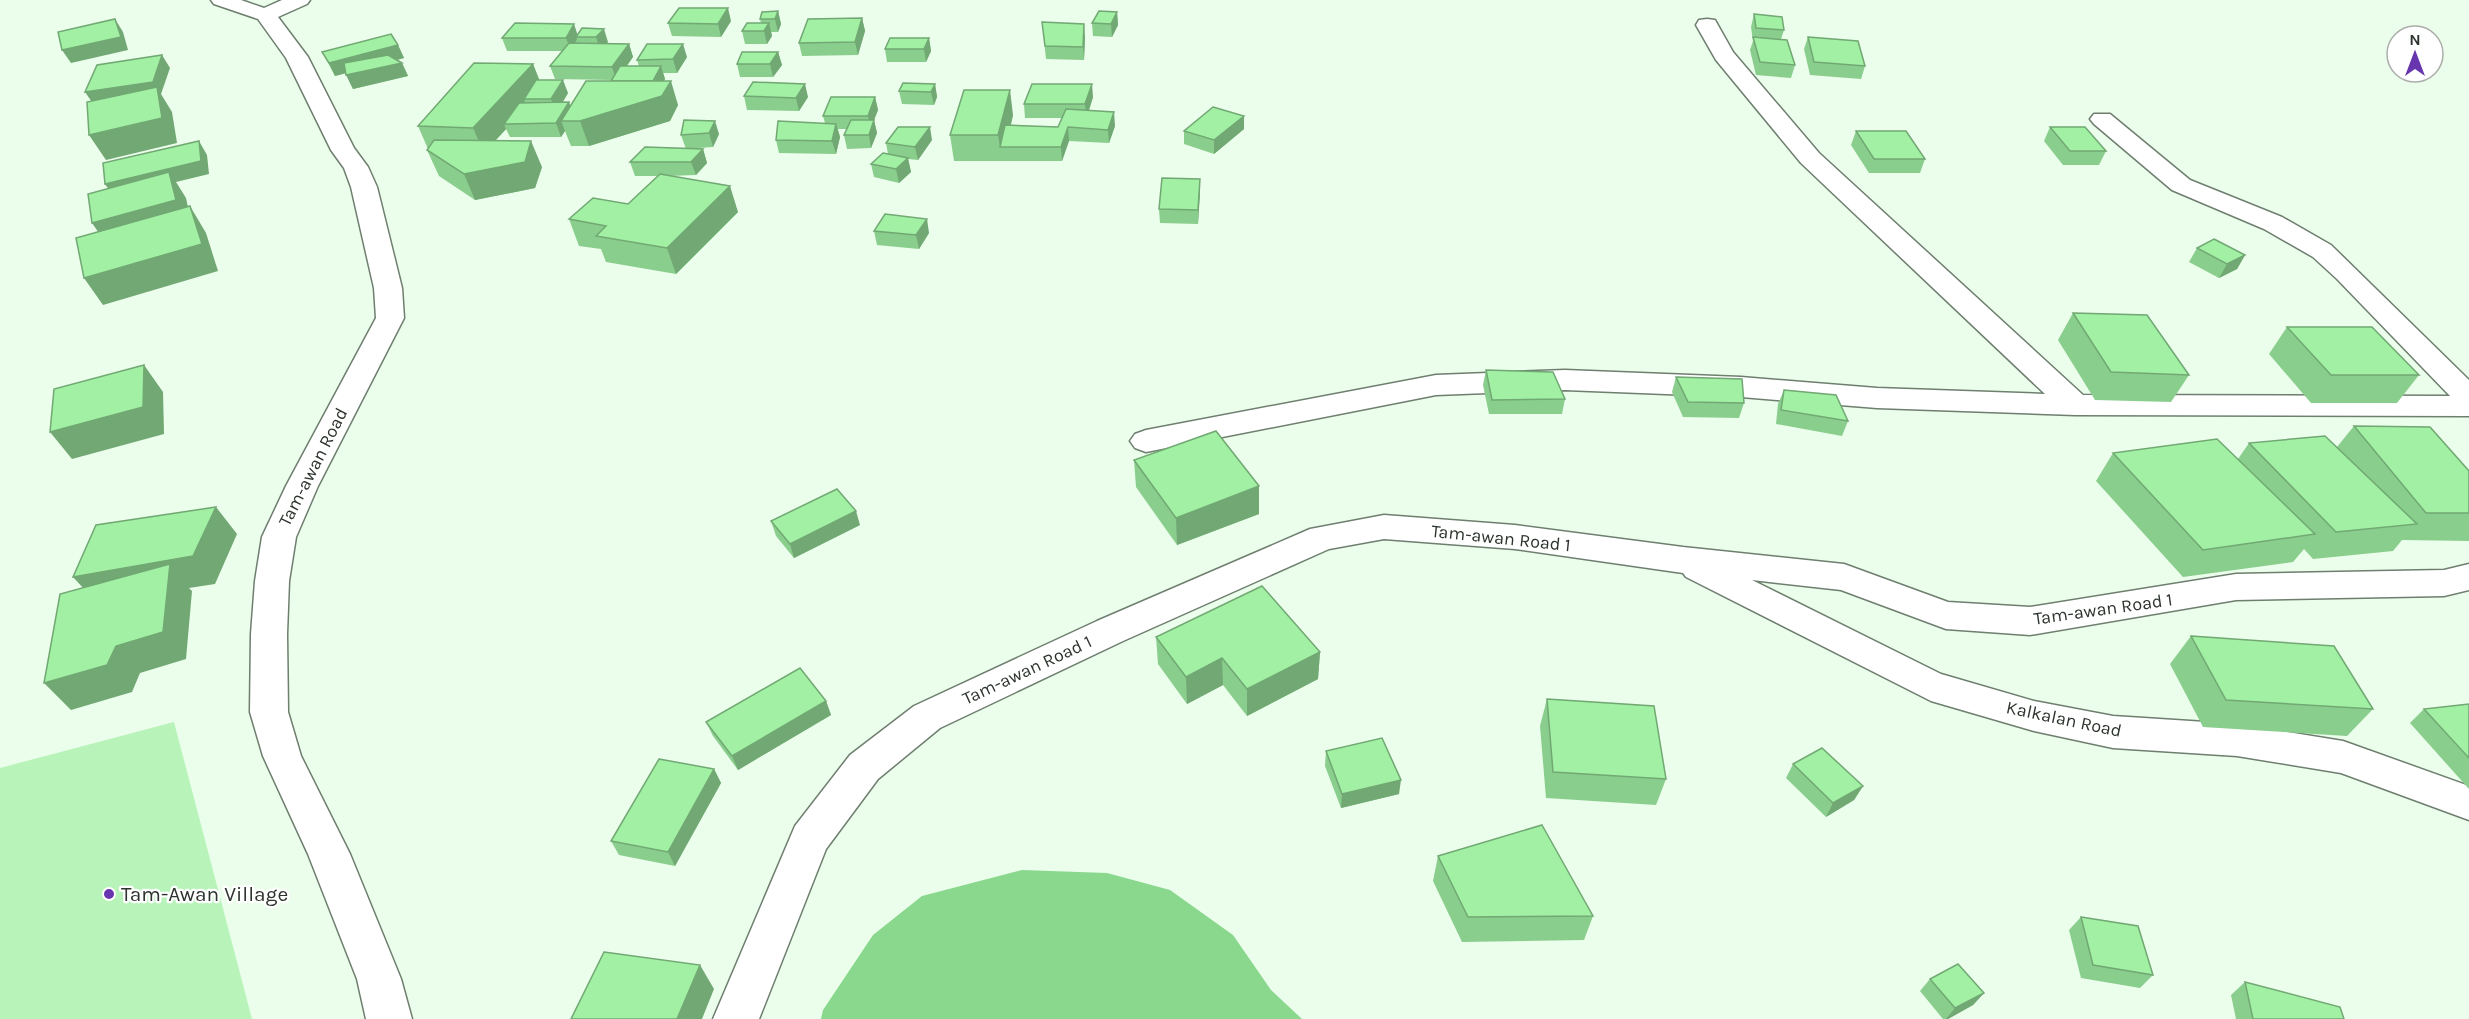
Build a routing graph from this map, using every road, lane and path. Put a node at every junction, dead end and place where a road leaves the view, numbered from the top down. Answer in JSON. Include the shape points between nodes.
{"nodes":[{"id":1,"x":221,"y":0,"type":"edge"},
{"id":2,"x":300,"y":0,"type":"edge"},
{"id":3,"x":265,"y":15,"type":"junction"},
{"id":4,"x":1707,"y":25,"type":"dead end"},
{"id":5,"x":2102,"y":119,"type":"dead end"},
{"id":6,"x":2469,"y":398,"type":"edge"},
{"id":7,"x":2075,"y":405,"type":"junction"},
{"id":8,"x":2469,"y":406,"type":"edge"},
{"id":9,"x":1146,"y":441,"type":"dead end"},
{"id":10,"x":1683,"y":560,"type":"junction"},
{"id":11,"x":2469,"y":577,"type":"edge"},
{"id":12,"x":2469,"y":803,"type":"edge"},
{"id":13,"x":389,"y":1019,"type":"edge"},
{"id":14,"x":735,"y":1019,"type":"edge"}],
"edges":[{"from":1,"to":3,"type":"street"},
{"from":2,"to":3,"type":"street"},
{"from":3,"to":13,"type":"street","name":"Tam-awan Road","via":[[297,57],[343,150],[356,167],[388,288],[390,318],[279,537],[272,581],[269,712],[282,756],[329,854],[379,979]]},
{"from":4,"to":7,"type":"street","via":[[1724,56],[1810,158]]},
{"from":5,"to":6,"type":"street","via":[[2181,185],[2273,223],[2322,251]]},
{"from":7,"to":8,"type":"street"},
{"from":7,"to":9,"type":"street","via":[[1565,380],[1436,385]]},
{"from":10,"to":11,"type":"street","name":"Tam-awan Road 1","via":[[1844,577],[1946,615],[2030,621],[2236,587],[2444,583]]},
{"from":10,"to":12,"type":"street","name":"Kalkalan Road","via":[[1931,686],[2034,716],[2113,732],[2237,740],[2343,757]]},
{"from":10,"to":14,"type":"street","name":"Tam-awan Road 1","via":[[1515,537],[1384,527],[1322,538],[927,717],[864,766],[809,839]]}]}
